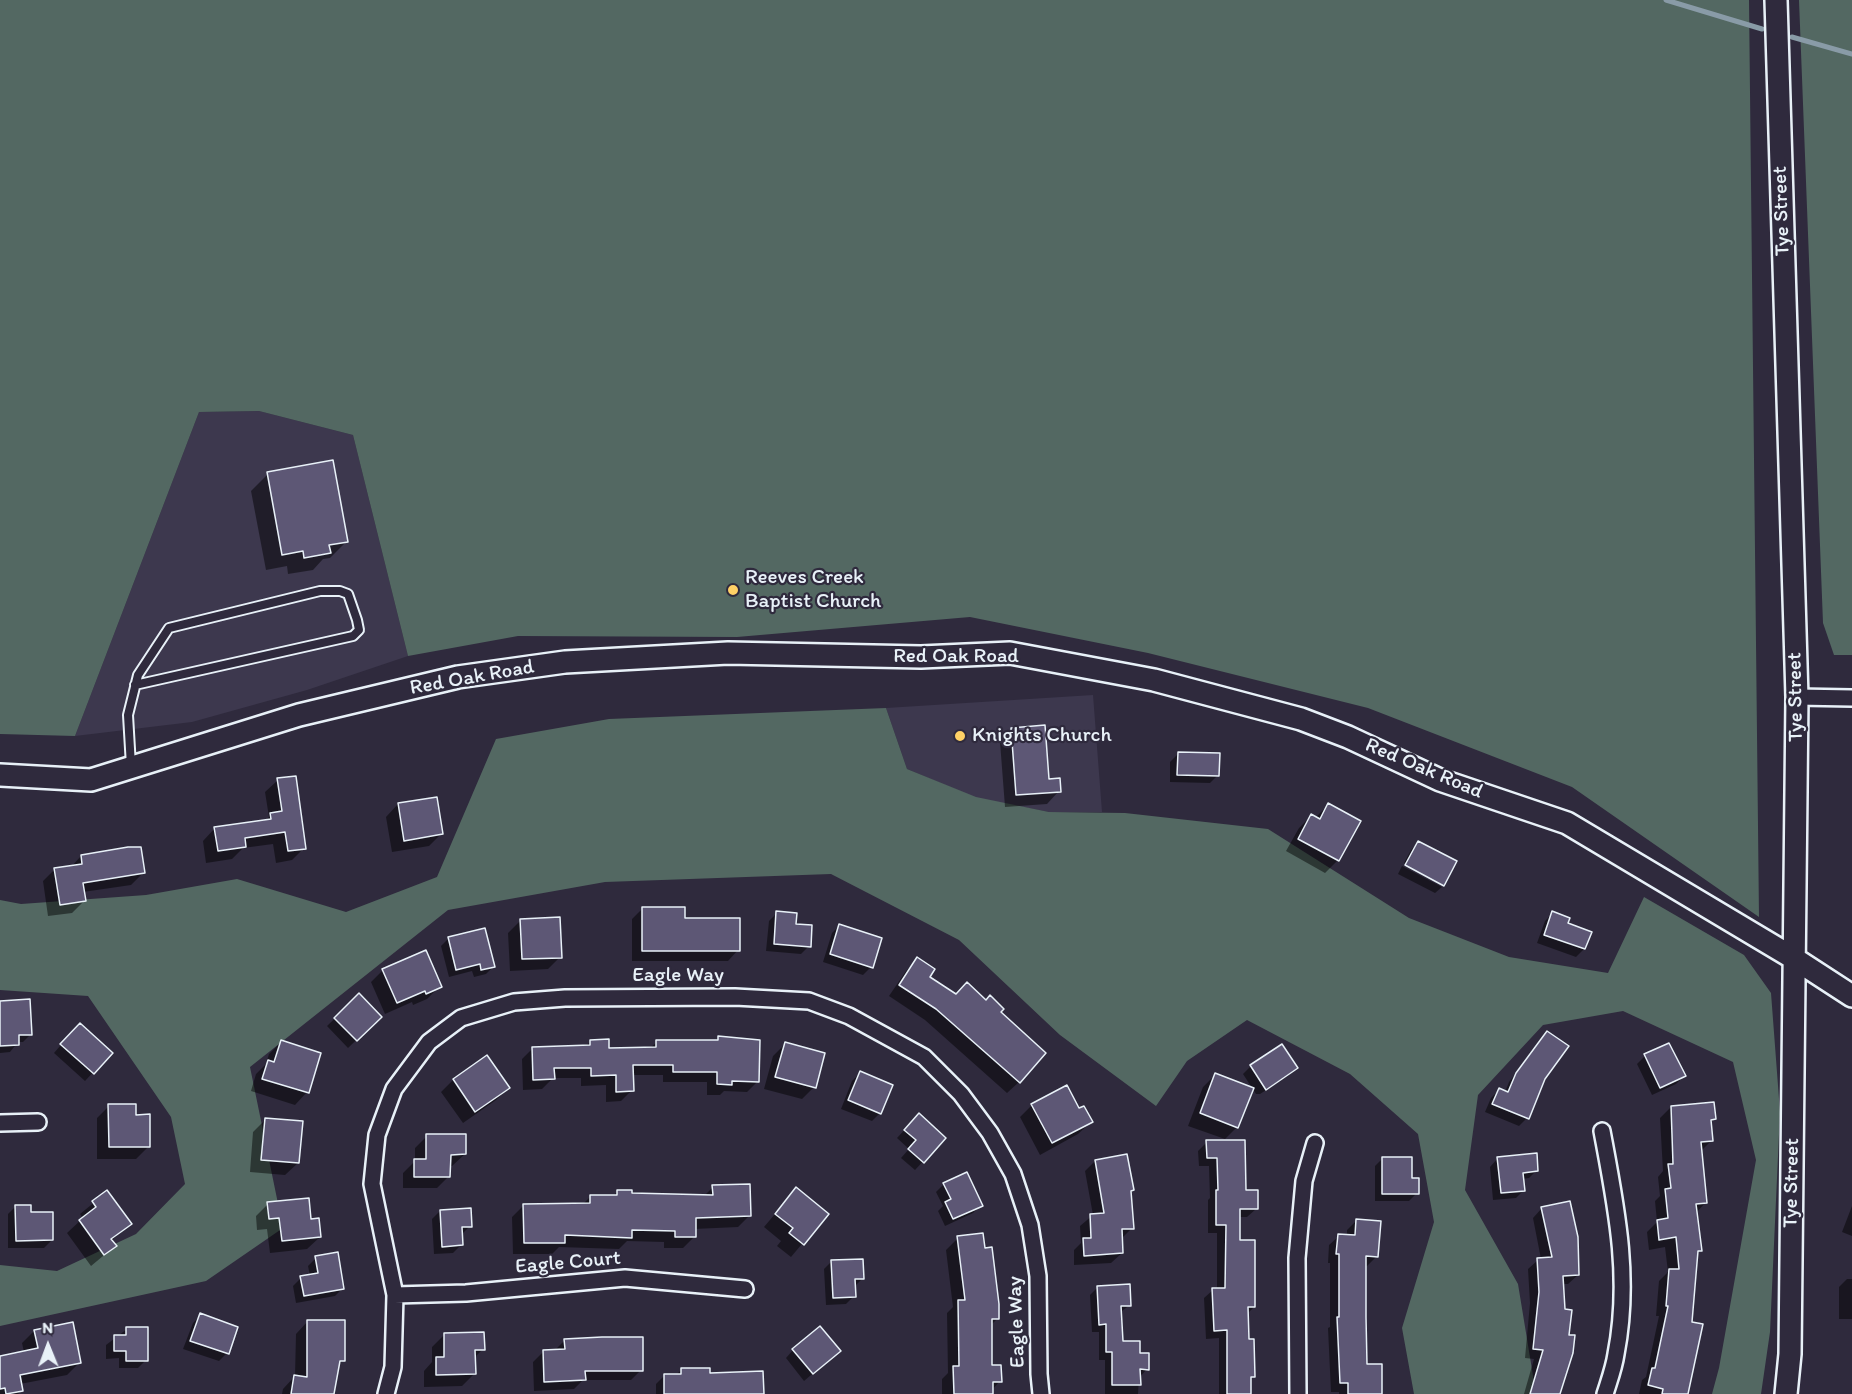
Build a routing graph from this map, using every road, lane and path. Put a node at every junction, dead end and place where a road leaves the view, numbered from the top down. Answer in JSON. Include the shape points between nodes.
{"nodes":[{"id":1,"x":1776,"y":0,"type":"edge"},
{"id":2,"x":135,"y":685,"type":"junction"},
{"id":3,"x":1797,"y":697,"type":"junction"},
{"id":4,"x":1852,"y":698,"type":"edge"},
{"id":5,"x":131,"y":768,"type":"junction"},
{"id":6,"x":0,"y":775,"type":"edge"},
{"id":7,"x":1795,"y":959,"type":"junction"},
{"id":8,"x":1852,"y":996,"type":"edge"},
{"id":9,"x":38,"y":1122,"type":"dead end"},
{"id":10,"x":0,"y":1123,"type":"edge"},
{"id":11,"x":1602,"y":1131,"type":"dead end"},
{"id":12,"x":1315,"y":1143,"type":"dead end"},
{"id":13,"x":745,"y":1289,"type":"dead end"},
{"id":14,"x":395,"y":1295,"type":"junction"},
{"id":15,"x":386,"y":1394,"type":"edge"},
{"id":16,"x":1041,"y":1394,"type":"edge"},
{"id":17,"x":1298,"y":1394,"type":"edge"},
{"id":18,"x":1605,"y":1394,"type":"edge"},
{"id":19,"x":1786,"y":1394,"type":"edge"}],
"edges":[{"from":1,"to":3,"type":"street","name":"Tye Street"},
{"from":2,"to":2,"type":"lane","via":[[353,636],[359,630],[348,594],[320,591],[169,628]]},
{"from":2,"to":5,"type":"lane","via":[[128,715]]},
{"from":3,"to":4,"type":"street"},
{"from":3,"to":7,"type":"street","name":"Tye Street"},
{"from":5,"to":6,"type":"street","name":"Red Oak Road","via":[[91,780]]},
{"from":5,"to":7,"type":"street","name":"Red Oak Road","via":[[310,712],[458,677],[565,662],[728,653],[921,657],[1010,653],[1154,680],[1301,719],[1348,737],[1440,780],[1567,823]]},
{"from":7,"to":8,"type":"street","name":"Red Oak Road"},
{"from":7,"to":19,"type":"street","name":"Tye Street","via":[[1790,1354]]},
{"from":9,"to":10,"type":"street"},
{"from":11,"to":18,"type":"street","via":[[1618,1212],[1623,1269],[1616,1355]]},
{"from":12,"to":17,"type":"street","via":[[1304,1181],[1297,1258]]},
{"from":13,"to":14,"type":"street","name":"Eagle Court","via":[[625,1278],[466,1293]]},
{"from":14,"to":15,"type":"street","name":"Eagle Way","via":[[393,1366]]},
{"from":14,"to":16,"type":"street","name":"Eagle Way","via":[[372,1184],[377,1135],[394,1089],[429,1042],[461,1018],[514,1002],[565,998],[735,997],[809,1001],[849,1016],[924,1057],[961,1094],[990,1133],[1013,1174],[1030,1225],[1038,1276]]}]}
